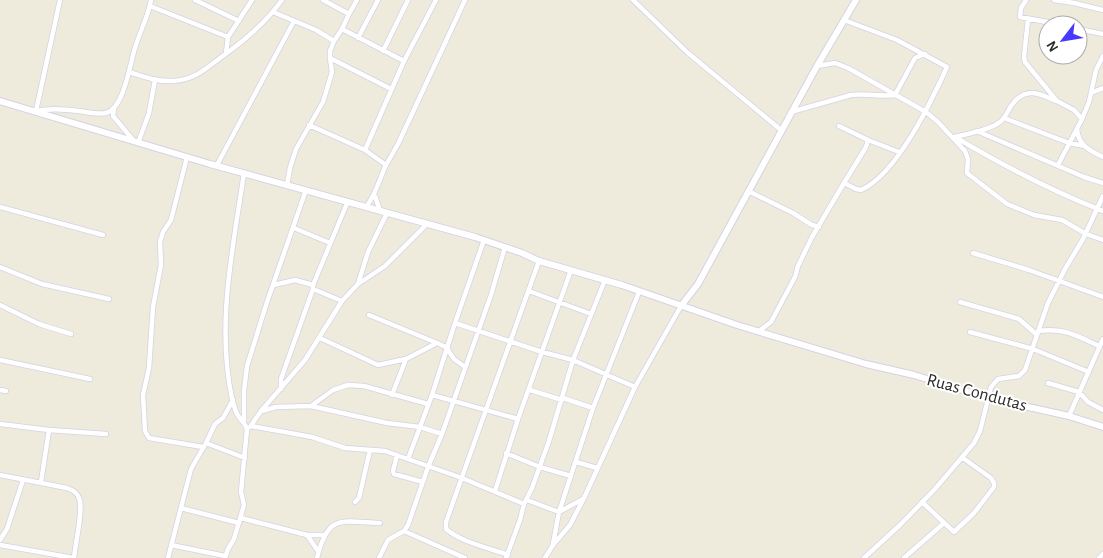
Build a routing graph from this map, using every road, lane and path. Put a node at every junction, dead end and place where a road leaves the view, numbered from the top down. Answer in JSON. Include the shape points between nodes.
{"nodes":[{"id":1,"x":60,"y":0,"type":"edge"},
{"id":2,"x":195,"y":0,"type":"edge"},
{"id":3,"x":252,"y":0,"type":"edge"},
{"id":4,"x":282,"y":0,"type":"edge"},
{"id":5,"x":323,"y":0,"type":"edge"},
{"id":6,"x":357,"y":0,"type":"edge"},
{"id":7,"x":378,"y":0,"type":"edge"},
{"id":8,"x":408,"y":0,"type":"edge"},
{"id":9,"x":436,"y":0,"type":"edge"},
{"id":10,"x":466,"y":0,"type":"edge"},
{"id":11,"x":633,"y":0,"type":"edge"},
{"id":12,"x":856,"y":0,"type":"edge"},
{"id":13,"x":1026,"y":0,"type":"edge"},
{"id":14,"x":1054,"y":0,"type":"edge"},
{"id":15,"x":151,"y":3,"type":"edge"},
{"id":16,"x":1103,"y":10,"type":"edge"},
{"id":17,"x":273,"y":12,"type":"junction"},
{"id":18,"x":349,"y":14,"type":"junction"},
{"id":19,"x":1028,"y":18,"type":"junction"},
{"id":20,"x":844,"y":20,"type":"junction"},
{"id":21,"x":1038,"y":20,"type":"edge"},
{"id":22,"x":294,"y":21,"type":"junction"},
{"id":23,"x":238,"y":22,"type":"junction"},
{"id":24,"x":342,"y":29,"type":"junction"},
{"id":25,"x":1088,"y":31,"type":"edge"},
{"id":26,"x":1103,"y":34,"type":"edge"},
{"id":27,"x":228,"y":37,"type":"junction"},
{"id":28,"x":358,"y":38,"type":"junction"},
{"id":29,"x":334,"y":41,"type":"junction"},
{"id":30,"x":383,"y":50,"type":"junction"},
{"id":31,"x":226,"y":54,"type":"junction"},
{"id":32,"x":925,"y":54,"type":"junction"},
{"id":33,"x":1103,"y":56,"type":"edge"},
{"id":34,"x":330,"y":58,"type":"junction"},
{"id":35,"x":404,"y":61,"type":"junction"},
{"id":36,"x":817,"y":66,"type":"junction"},
{"id":37,"x":129,"y":72,"type":"junction"},
{"id":38,"x":155,"y":80,"type":"junction"},
{"id":39,"x":391,"y":88,"type":"junction"},
{"id":40,"x":1103,"y":88,"type":"edge"},
{"id":41,"x":1091,"y":93,"type":"junction"},
{"id":42,"x":894,"y":95,"type":"junction"},
{"id":43,"x":0,"y":101,"type":"edge"},
{"id":44,"x":1057,"y":101,"type":"junction"},
{"id":45,"x":114,"y":109,"type":"junction"},
{"id":46,"x":36,"y":111,"type":"junction"},
{"id":47,"x":791,"y":112,"type":"junction"},
{"id":48,"x":926,"y":112,"type":"junction"},
{"id":49,"x":1004,"y":118,"type":"junction"},
{"id":50,"x":1082,"y":120,"type":"junction"},
{"id":51,"x":309,"y":125,"type":"junction"},
{"id":52,"x":839,"y":126,"type":"dead end"},
{"id":53,"x":1078,"y":126,"type":"junction"},
{"id":54,"x":781,"y":130,"type":"junction"},
{"id":55,"x":977,"y":131,"type":"junction"},
{"id":56,"x":953,"y":137,"type":"junction"},
{"id":57,"x":868,"y":140,"type":"junction"},
{"id":58,"x":136,"y":142,"type":"junction"},
{"id":59,"x":1068,"y":143,"type":"junction"},
{"id":60,"x":1085,"y":146,"type":"junction"},
{"id":61,"x":365,"y":150,"type":"junction"},
{"id":62,"x":899,"y":152,"type":"junction"},
{"id":63,"x":188,"y":157,"type":"junction"},
{"id":64,"x":1103,"y":157,"type":"edge"},
{"id":65,"x":217,"y":165,"type":"junction"},
{"id":66,"x":386,"y":165,"type":"junction"},
{"id":67,"x":1058,"y":165,"type":"junction"},
{"id":68,"x":244,"y":173,"type":"junction"},
{"id":69,"x":844,"y":183,"type":"junction"},
{"id":70,"x":1103,"y":183,"type":"edge"},
{"id":71,"x":287,"y":185,"type":"junction"},
{"id":72,"x":306,"y":190,"type":"junction"},
{"id":73,"x":748,"y":191,"type":"junction"},
{"id":74,"x":375,"y":196,"type":"junction"},
{"id":75,"x":1103,"y":196,"type":"edge"},
{"id":76,"x":348,"y":201,"type":"junction"},
{"id":77,"x":0,"y":207,"type":"edge"},
{"id":78,"x":366,"y":207,"type":"junction"},
{"id":79,"x":1097,"y":209,"type":"junction"},
{"id":80,"x":1103,"y":211,"type":"edge"},
{"id":81,"x":383,"y":212,"type":"junction"},
{"id":82,"x":426,"y":225,"type":"junction"},
{"id":83,"x":818,"y":227,"type":"junction"},
{"id":84,"x":294,"y":228,"type":"junction"},
{"id":85,"x":102,"y":234,"type":"dead end"},
{"id":86,"x":1086,"y":234,"type":"junction"},
{"id":87,"x":484,"y":240,"type":"junction"},
{"id":88,"x":1103,"y":240,"type":"edge"},
{"id":89,"x":330,"y":243,"type":"junction"},
{"id":90,"x":505,"y":247,"type":"junction"},
{"id":91,"x":973,"y":252,"type":"dead end"},
{"id":92,"x":539,"y":262,"type":"junction"},
{"id":93,"x":0,"y":267,"type":"edge"},
{"id":94,"x":571,"y":270,"type":"junction"},
{"id":95,"x":605,"y":280,"type":"junction"},
{"id":96,"x":1059,"y":281,"type":"junction"},
{"id":97,"x":358,"y":284,"type":"junction"},
{"id":98,"x":274,"y":285,"type":"junction"},
{"id":99,"x":313,"y":287,"type":"junction"},
{"id":100,"x":529,"y":291,"type":"junction"},
{"id":101,"x":639,"y":292,"type":"junction"},
{"id":102,"x":1103,"y":297,"type":"edge"},
{"id":103,"x":109,"y":299,"type":"dead end"},
{"id":104,"x":342,"y":301,"type":"junction"},
{"id":105,"x":960,"y":302,"type":"dead end"},
{"id":106,"x":560,"y":303,"type":"junction"},
{"id":107,"x":0,"y":305,"type":"edge"},
{"id":108,"x":681,"y":306,"type":"junction"},
{"id":109,"x":591,"y":314,"type":"junction"},
{"id":110,"x":369,"y":315,"type":"dead end"},
{"id":111,"x":455,"y":323,"type":"junction"},
{"id":112,"x":477,"y":331,"type":"junction"},
{"id":113,"x":759,"y":332,"type":"junction"},
{"id":114,"x":970,"y":332,"type":"dead end"},
{"id":115,"x":1037,"y":333,"type":"junction"},
{"id":116,"x":70,"y":334,"type":"dead end"},
{"id":117,"x":320,"y":338,"type":"junction"},
{"id":118,"x":1103,"y":339,"type":"edge"},
{"id":119,"x":510,"y":342,"type":"junction"},
{"id":120,"x":437,"y":343,"type":"junction"},
{"id":121,"x":1099,"y":346,"type":"junction"},
{"id":122,"x":448,"y":349,"type":"junction"},
{"id":123,"x":1033,"y":349,"type":"junction"},
{"id":124,"x":542,"y":352,"type":"junction"},
{"id":125,"x":0,"y":360,"type":"edge"},
{"id":126,"x":406,"y":360,"type":"junction"},
{"id":127,"x":573,"y":360,"type":"junction"},
{"id":128,"x":465,"y":368,"type":"junction"},
{"id":129,"x":1089,"y":372,"type":"junction"},
{"id":130,"x":608,"y":375,"type":"junction"},
{"id":131,"x":90,"y":379,"type":"dead end"},
{"id":132,"x":1048,"y":383,"type":"dead end"},
{"id":133,"x":635,"y":387,"type":"junction"},
{"id":134,"x":281,"y":389,"type":"junction"},
{"id":135,"x":0,"y":390,"type":"edge"},
{"id":136,"x":530,"y":390,"type":"junction"},
{"id":137,"x":6,"y":391,"type":"dead end"},
{"id":138,"x":1079,"y":392,"type":"junction"},
{"id":139,"x":392,"y":395,"type":"junction"},
{"id":140,"x":432,"y":395,"type":"junction"},
{"id":141,"x":988,"y":398,"type":"junction"},
{"id":142,"x":562,"y":399,"type":"junction"},
{"id":143,"x":233,"y":400,"type":"junction"},
{"id":144,"x":454,"y":401,"type":"junction"},
{"id":145,"x":428,"y":404,"type":"junction"},
{"id":146,"x":311,"y":406,"type":"junction"},
{"id":147,"x":593,"y":408,"type":"junction"},
{"id":148,"x":1103,"y":410,"type":"edge"},
{"id":149,"x":262,"y":411,"type":"junction"},
{"id":150,"x":486,"y":411,"type":"junction"},
{"id":151,"x":1069,"y":416,"type":"junction"},
{"id":152,"x":518,"y":419,"type":"junction"},
{"id":153,"x":244,"y":423,"type":"junction"},
{"id":154,"x":0,"y":424,"type":"edge"},
{"id":155,"x":251,"y":426,"type":"junction"},
{"id":156,"x":420,"y":427,"type":"junction"},
{"id":157,"x":1103,"y":427,"type":"edge"},
{"id":158,"x":49,"y":430,"type":"junction"},
{"id":159,"x":246,"y":432,"type":"junction"},
{"id":160,"x":106,"y":434,"type":"dead end"},
{"id":161,"x":442,"y":434,"type":"junction"},
{"id":162,"x":206,"y":442,"type":"junction"},
{"id":163,"x":203,"y":448,"type":"junction"},
{"id":164,"x":370,"y":450,"type":"junction"},
{"id":165,"x":506,"y":453,"type":"junction"},
{"id":166,"x":398,"y":455,"type":"junction"},
{"id":167,"x":245,"y":458,"type":"junction"},
{"id":168,"x":963,"y":458,"type":"junction"},
{"id":169,"x":408,"y":459,"type":"junction"},
{"id":170,"x":576,"y":462,"type":"junction"},
{"id":171,"x":428,"y":467,"type":"junction"},
{"id":172,"x":540,"y":467,"type":"junction"},
{"id":173,"x":598,"y":468,"type":"junction"},
{"id":174,"x":0,"y":475,"type":"edge"},
{"id":175,"x":571,"y":476,"type":"junction"},
{"id":176,"x":462,"y":478,"type":"junction"},
{"id":177,"x":24,"y":480,"type":"junction"},
{"id":178,"x":41,"y":482,"type":"junction"},
{"id":179,"x":423,"y":482,"type":"junction"},
{"id":180,"x":495,"y":491,"type":"junction"},
{"id":181,"x":584,"y":498,"type":"junction"},
{"id":182,"x":355,"y":502,"type":"dead end"},
{"id":183,"x":526,"y":502,"type":"junction"},
{"id":184,"x":922,"y":502,"type":"junction"},
{"id":185,"x":181,"y":508,"type":"junction"},
{"id":186,"x":559,"y":512,"type":"junction"},
{"id":187,"x":240,"y":520,"type":"junction"},
{"id":188,"x":558,"y":522,"type":"junction"},
{"id":189,"x":380,"y":523,"type":"dead end"},
{"id":190,"x":944,"y":523,"type":"junction"},
{"id":191,"x":570,"y":525,"type":"junction"},
{"id":192,"x":404,"y":531,"type":"junction"},
{"id":193,"x":324,"y":535,"type":"junction"},
{"id":194,"x":307,"y":536,"type":"junction"},
{"id":195,"x":0,"y":540,"type":"edge"},
{"id":196,"x":0,"y":545,"type":"edge"},
{"id":197,"x":171,"y":545,"type":"junction"},
{"id":198,"x":553,"y":545,"type":"junction"},
{"id":199,"x":318,"y":551,"type":"junction"},
{"id":200,"x":1103,"y":554,"type":"edge"},
{"id":201,"x":507,"y":556,"type":"edge"},
{"id":202,"x":225,"y":557,"type":"edge"},
{"id":203,"x":73,"y":558,"type":"edge"},
{"id":204,"x":168,"y":558,"type":"edge"},
{"id":205,"x":317,"y":558,"type":"edge"},
{"id":206,"x":378,"y":558,"type":"edge"},
{"id":207,"x":465,"y":558,"type":"edge"},
{"id":208,"x":545,"y":558,"type":"edge"},
{"id":209,"x":864,"y":558,"type":"edge"},
{"id":210,"x":904,"y":558,"type":"edge"},
{"id":211,"x":1099,"y":558,"type":"edge"}],
"edges":[{"from":1,"to":46,"type":"street"},
{"from":2,"to":23,"type":"street"},
{"from":3,"to":23,"type":"street"},
{"from":4,"to":17,"type":"street"},
{"from":5,"to":18,"type":"street"},
{"from":6,"to":18,"type":"street"},
{"from":7,"to":28,"type":"street"},
{"from":8,"to":30,"type":"street"},
{"from":9,"to":35,"type":"street"},
{"from":10,"to":66,"type":"street"},
{"from":11,"to":54,"type":"street","via":[[688,53]]},
{"from":12,"to":20,"type":"street"},
{"from":13,"to":19,"type":"street","via":[[1020,17]]},
{"from":14,"to":16,"type":"street"},
{"from":15,"to":27,"type":"street"},
{"from":15,"to":37,"type":"street","via":[[134,48]]},
{"from":17,"to":22,"type":"street"},
{"from":17,"to":31,"type":"street","via":[[250,36]]},
{"from":18,"to":24,"type":"street"},
{"from":19,"to":21,"type":"street"},
{"from":19,"to":44,"type":"street","via":[[1024,59]]},
{"from":20,"to":32,"type":"street"},
{"from":20,"to":36,"type":"street"},
{"from":22,"to":29,"type":"street"},
{"from":22,"to":65,"type":"street"},
{"from":23,"to":27,"type":"street"},
{"from":24,"to":28,"type":"street"},
{"from":24,"to":29,"type":"street"},
{"from":25,"to":26,"type":"street"},
{"from":27,"to":31,"type":"street"},
{"from":28,"to":30,"type":"street"},
{"from":29,"to":34,"type":"street"},
{"from":30,"to":35,"type":"street"},
{"from":31,"to":38,"type":"street","via":[[212,66],[188,78]]},
{"from":32,"to":42,"type":"street","via":[[915,58]]},
{"from":32,"to":48,"type":"street","via":[[947,67]]},
{"from":33,"to":41,"type":"street"},
{"from":34,"to":39,"type":"street"},
{"from":34,"to":51,"type":"street","via":[[332,72],[319,109]]},
{"from":35,"to":39,"type":"street"},
{"from":36,"to":42,"type":"street","via":[[835,63]]},
{"from":36,"to":47,"type":"street"},
{"from":37,"to":38,"type":"street"},
{"from":37,"to":45,"type":"street"},
{"from":38,"to":58,"type":"street","via":[[149,113]]},
{"from":39,"to":61,"type":"street"},
{"from":40,"to":41,"type":"street"},
{"from":41,"to":50,"type":"street"},
{"from":42,"to":47,"type":"street","via":[[852,95]]},
{"from":42,"to":48,"type":"street"},
{"from":43,"to":46,"type":"street","name":"Ruas Condutas"},
{"from":44,"to":49,"type":"street","via":[[1032,92],[1013,103]]},
{"from":44,"to":50,"type":"street","via":[[1074,110]]},
{"from":45,"to":46,"type":"street","via":[[100,114],[51,109]]},
{"from":45,"to":58,"type":"street","via":[[113,116]]},
{"from":46,"to":58,"type":"street","name":"Ruas Condutas"},
{"from":47,"to":54,"type":"street"},
{"from":48,"to":56,"type":"street"},
{"from":48,"to":62,"type":"street"},
{"from":49,"to":55,"type":"street"},
{"from":49,"to":59,"type":"street"},
{"from":50,"to":53,"type":"street"},
{"from":51,"to":61,"type":"street"},
{"from":51,"to":71,"type":"street","via":[[294,154]]},
{"from":52,"to":57,"type":"street"},
{"from":53,"to":59,"type":"street"},
{"from":53,"to":60,"type":"street","via":[[1078,138]]},
{"from":54,"to":73,"type":"street"},
{"from":55,"to":56,"type":"street"},
{"from":55,"to":67,"type":"street"},
{"from":56,"to":79,"type":"street"},
{"from":56,"to":86,"type":"street","via":[[967,156],[966,173],[1007,204],[1034,215],[1062,220]]},
{"from":57,"to":62,"type":"street"},
{"from":57,"to":69,"type":"street"},
{"from":58,"to":63,"type":"street","name":"Ruas Condutas"},
{"from":59,"to":60,"type":"street"},
{"from":59,"to":67,"type":"street"},
{"from":60,"to":64,"type":"street"},
{"from":61,"to":66,"type":"street"},
{"from":62,"to":69,"type":"street","via":[[880,177],[861,190]]},
{"from":63,"to":65,"type":"street","name":"Ruas Condutas"},
{"from":63,"to":163,"type":"street","via":[[170,220],[160,242],[161,262],[143,395],[143,420],[149,438]]},
{"from":65,"to":68,"type":"street","name":"Ruas Condutas"},
{"from":66,"to":74,"type":"street"},
{"from":67,"to":70,"type":"street"},
{"from":68,"to":71,"type":"street","name":"Ruas Condutas"},
{"from":68,"to":143,"type":"street","via":[[225,308],[224,334]]},
{"from":69,"to":83,"type":"street"},
{"from":71,"to":72,"type":"street","name":"Ruas Condutas"},
{"from":72,"to":76,"type":"street","name":"Ruas Condutas"},
{"from":72,"to":84,"type":"street"},
{"from":73,"to":83,"type":"street"},
{"from":73,"to":108,"type":"street","via":[[698,284]]},
{"from":74,"to":78,"type":"street"},
{"from":74,"to":81,"type":"street"},
{"from":75,"to":79,"type":"street"},
{"from":76,"to":78,"type":"street","name":"Ruas Condutas"},
{"from":76,"to":89,"type":"street"},
{"from":77,"to":85,"type":"street"},
{"from":78,"to":81,"type":"street","name":"Ruas Condutas"},
{"from":79,"to":80,"type":"street"},
{"from":79,"to":86,"type":"street"},
{"from":81,"to":82,"type":"street","name":"Ruas Condutas"},
{"from":81,"to":97,"type":"street"},
{"from":82,"to":87,"type":"street","name":"Ruas Condutas"},
{"from":82,"to":97,"type":"street","via":[[385,266]]},
{"from":83,"to":113,"type":"street","via":[[771,322]]},
{"from":84,"to":89,"type":"street"},
{"from":84,"to":98,"type":"street"},
{"from":86,"to":88,"type":"street"},
{"from":86,"to":96,"type":"street"},
{"from":87,"to":90,"type":"street","name":"Ruas Condutas"},
{"from":87,"to":111,"type":"street"},
{"from":89,"to":99,"type":"street"},
{"from":90,"to":92,"type":"street","name":"Ruas Condutas"},
{"from":90,"to":112,"type":"street"},
{"from":91,"to":96,"type":"street"},
{"from":92,"to":94,"type":"street","name":"Ruas Condutas"},
{"from":92,"to":100,"type":"street"},
{"from":93,"to":103,"type":"street","via":[[42,284]]},
{"from":94,"to":95,"type":"street","name":"Ruas Condutas"},
{"from":94,"to":106,"type":"street"},
{"from":95,"to":101,"type":"street","name":"Ruas Condutas"},
{"from":95,"to":109,"type":"street"},
{"from":96,"to":102,"type":"street"},
{"from":96,"to":115,"type":"street"},
{"from":97,"to":104,"type":"street"},
{"from":98,"to":99,"type":"street","via":[[295,280]]},
{"from":98,"to":153,"type":"street","via":[[245,375]]},
{"from":99,"to":104,"type":"street"},
{"from":99,"to":134,"type":"street","via":[[281,379]]},
{"from":100,"to":106,"type":"street"},
{"from":100,"to":119,"type":"street"},
{"from":101,"to":108,"type":"street","name":"Ruas Condutas"},
{"from":101,"to":130,"type":"street"},
{"from":104,"to":117,"type":"street"},
{"from":105,"to":115,"type":"street","via":[[1015,318]]},
{"from":106,"to":109,"type":"street"},
{"from":106,"to":124,"type":"street"},
{"from":107,"to":116,"type":"street"},
{"from":108,"to":113,"type":"street","name":"Ruas Condutas"},
{"from":108,"to":133,"type":"street"},
{"from":109,"to":127,"type":"street"},
{"from":110,"to":120,"type":"street"},
{"from":111,"to":112,"type":"street"},
{"from":111,"to":122,"type":"street"},
{"from":112,"to":119,"type":"street"},
{"from":112,"to":128,"type":"street"},
{"from":113,"to":141,"type":"street","name":"Ruas Condutas","via":[[851,360],[914,374]]},
{"from":114,"to":123,"type":"street"},
{"from":115,"to":121,"type":"street","via":[[1067,332]]},
{"from":115,"to":123,"type":"street"},
{"from":117,"to":126,"type":"street","via":[[378,365]]},
{"from":117,"to":134,"type":"street"},
{"from":118,"to":121,"type":"street"},
{"from":119,"to":124,"type":"street"},
{"from":119,"to":150,"type":"street"},
{"from":120,"to":122,"type":"street"},
{"from":120,"to":126,"type":"street"},
{"from":121,"to":129,"type":"street"},
{"from":122,"to":128,"type":"street"},
{"from":122,"to":140,"type":"street"},
{"from":123,"to":129,"type":"street"},
{"from":123,"to":141,"type":"street","via":[[1021,375],[998,379]]},
{"from":124,"to":127,"type":"street"},
{"from":124,"to":136,"type":"street"},
{"from":125,"to":131,"type":"street"},
{"from":126,"to":139,"type":"street"},
{"from":127,"to":130,"type":"street"},
{"from":127,"to":142,"type":"street"},
{"from":128,"to":144,"type":"street"},
{"from":129,"to":138,"type":"street"},
{"from":130,"to":133,"type":"street"},
{"from":130,"to":147,"type":"street"},
{"from":132,"to":138,"type":"street"},
{"from":133,"to":173,"type":"street"},
{"from":134,"to":149,"type":"street"},
{"from":135,"to":137,"type":"street"},
{"from":136,"to":142,"type":"street"},
{"from":136,"to":152,"type":"street"},
{"from":138,"to":148,"type":"street","via":[[1088,402]]},
{"from":138,"to":151,"type":"street"},
{"from":139,"to":145,"type":"street"},
{"from":139,"to":146,"type":"street","via":[[364,386],[348,385],[333,390]]},
{"from":140,"to":144,"type":"street"},
{"from":140,"to":145,"type":"street"},
{"from":141,"to":151,"type":"street","name":"Ruas Condutas"},
{"from":141,"to":168,"type":"street","via":[[980,431]]},
{"from":142,"to":147,"type":"street"},
{"from":142,"to":172,"type":"street"},
{"from":143,"to":153,"type":"street","via":[[237,415]]},
{"from":143,"to":162,"type":"street"},
{"from":144,"to":150,"type":"street"},
{"from":144,"to":161,"type":"street"},
{"from":145,"to":156,"type":"street"},
{"from":146,"to":149,"type":"street","via":[[276,407]]},
{"from":146,"to":156,"type":"street"},
{"from":147,"to":170,"type":"street"},
{"from":149,"to":155,"type":"street"},
{"from":150,"to":152,"type":"street"},
{"from":150,"to":176,"type":"street"},
{"from":151,"to":157,"type":"street","name":"Ruas Condutas"},
{"from":152,"to":165,"type":"street"},
{"from":153,"to":159,"type":"street"},
{"from":154,"to":158,"type":"street"},
{"from":155,"to":159,"type":"street"},
{"from":155,"to":164,"type":"street","via":[[345,448]]},
{"from":156,"to":161,"type":"street"},
{"from":156,"to":169,"type":"street"},
{"from":158,"to":160,"type":"street"},
{"from":158,"to":178,"type":"street"},
{"from":159,"to":167,"type":"street"},
{"from":161,"to":171,"type":"street"},
{"from":162,"to":163,"type":"street"},
{"from":162,"to":167,"type":"street"},
{"from":163,"to":185,"type":"street","via":[[191,470]]},
{"from":164,"to":166,"type":"street"},
{"from":164,"to":182,"type":"street","via":[[359,498]]},
{"from":165,"to":172,"type":"street"},
{"from":165,"to":180,"type":"street"},
{"from":166,"to":169,"type":"street"},
{"from":166,"to":179,"type":"street","via":[[394,474]]},
{"from":167,"to":187,"type":"street","via":[[241,492],[244,505]]},
{"from":168,"to":184,"type":"street"},
{"from":168,"to":190,"type":"street","via":[[991,478],[994,487],[956,531]]},
{"from":169,"to":171,"type":"street"},
{"from":170,"to":173,"type":"street"},
{"from":170,"to":175,"type":"street"},
{"from":171,"to":176,"type":"street"},
{"from":171,"to":179,"type":"street"},
{"from":172,"to":175,"type":"street"},
{"from":172,"to":183,"type":"street"},
{"from":173,"to":181,"type":"street"},
{"from":174,"to":177,"type":"street"},
{"from":175,"to":186,"type":"street"},
{"from":176,"to":180,"type":"street"},
{"from":176,"to":201,"type":"street","via":[[446,528]]},
{"from":177,"to":178,"type":"street"},
{"from":177,"to":195,"type":"street"},
{"from":178,"to":203,"type":"street","via":[[73,490],[79,497],[81,508]]},
{"from":179,"to":192,"type":"street"},
{"from":180,"to":183,"type":"street"},
{"from":181,"to":186,"type":"street"},
{"from":181,"to":191,"type":"street"},
{"from":183,"to":186,"type":"street"},
{"from":183,"to":201,"type":"street"},
{"from":184,"to":190,"type":"street"},
{"from":184,"to":209,"type":"street"},
{"from":185,"to":187,"type":"street"},
{"from":185,"to":197,"type":"street"},
{"from":186,"to":188,"type":"street"},
{"from":187,"to":194,"type":"street"},
{"from":187,"to":202,"type":"street"},
{"from":188,"to":191,"type":"street"},
{"from":188,"to":198,"type":"street"},
{"from":189,"to":193,"type":"street","via":[[339,522]]},
{"from":190,"to":210,"type":"street"},
{"from":191,"to":198,"type":"street"},
{"from":192,"to":206,"type":"street","via":[[388,540]]},
{"from":192,"to":207,"type":"street"},
{"from":193,"to":194,"type":"street"},
{"from":193,"to":199,"type":"street"},
{"from":194,"to":199,"type":"street"},
{"from":196,"to":203,"type":"street"},
{"from":197,"to":202,"type":"street"},
{"from":197,"to":204,"type":"street"},
{"from":198,"to":208,"type":"street"},
{"from":199,"to":205,"type":"street"},
{"from":200,"to":211,"type":"street"}]}
